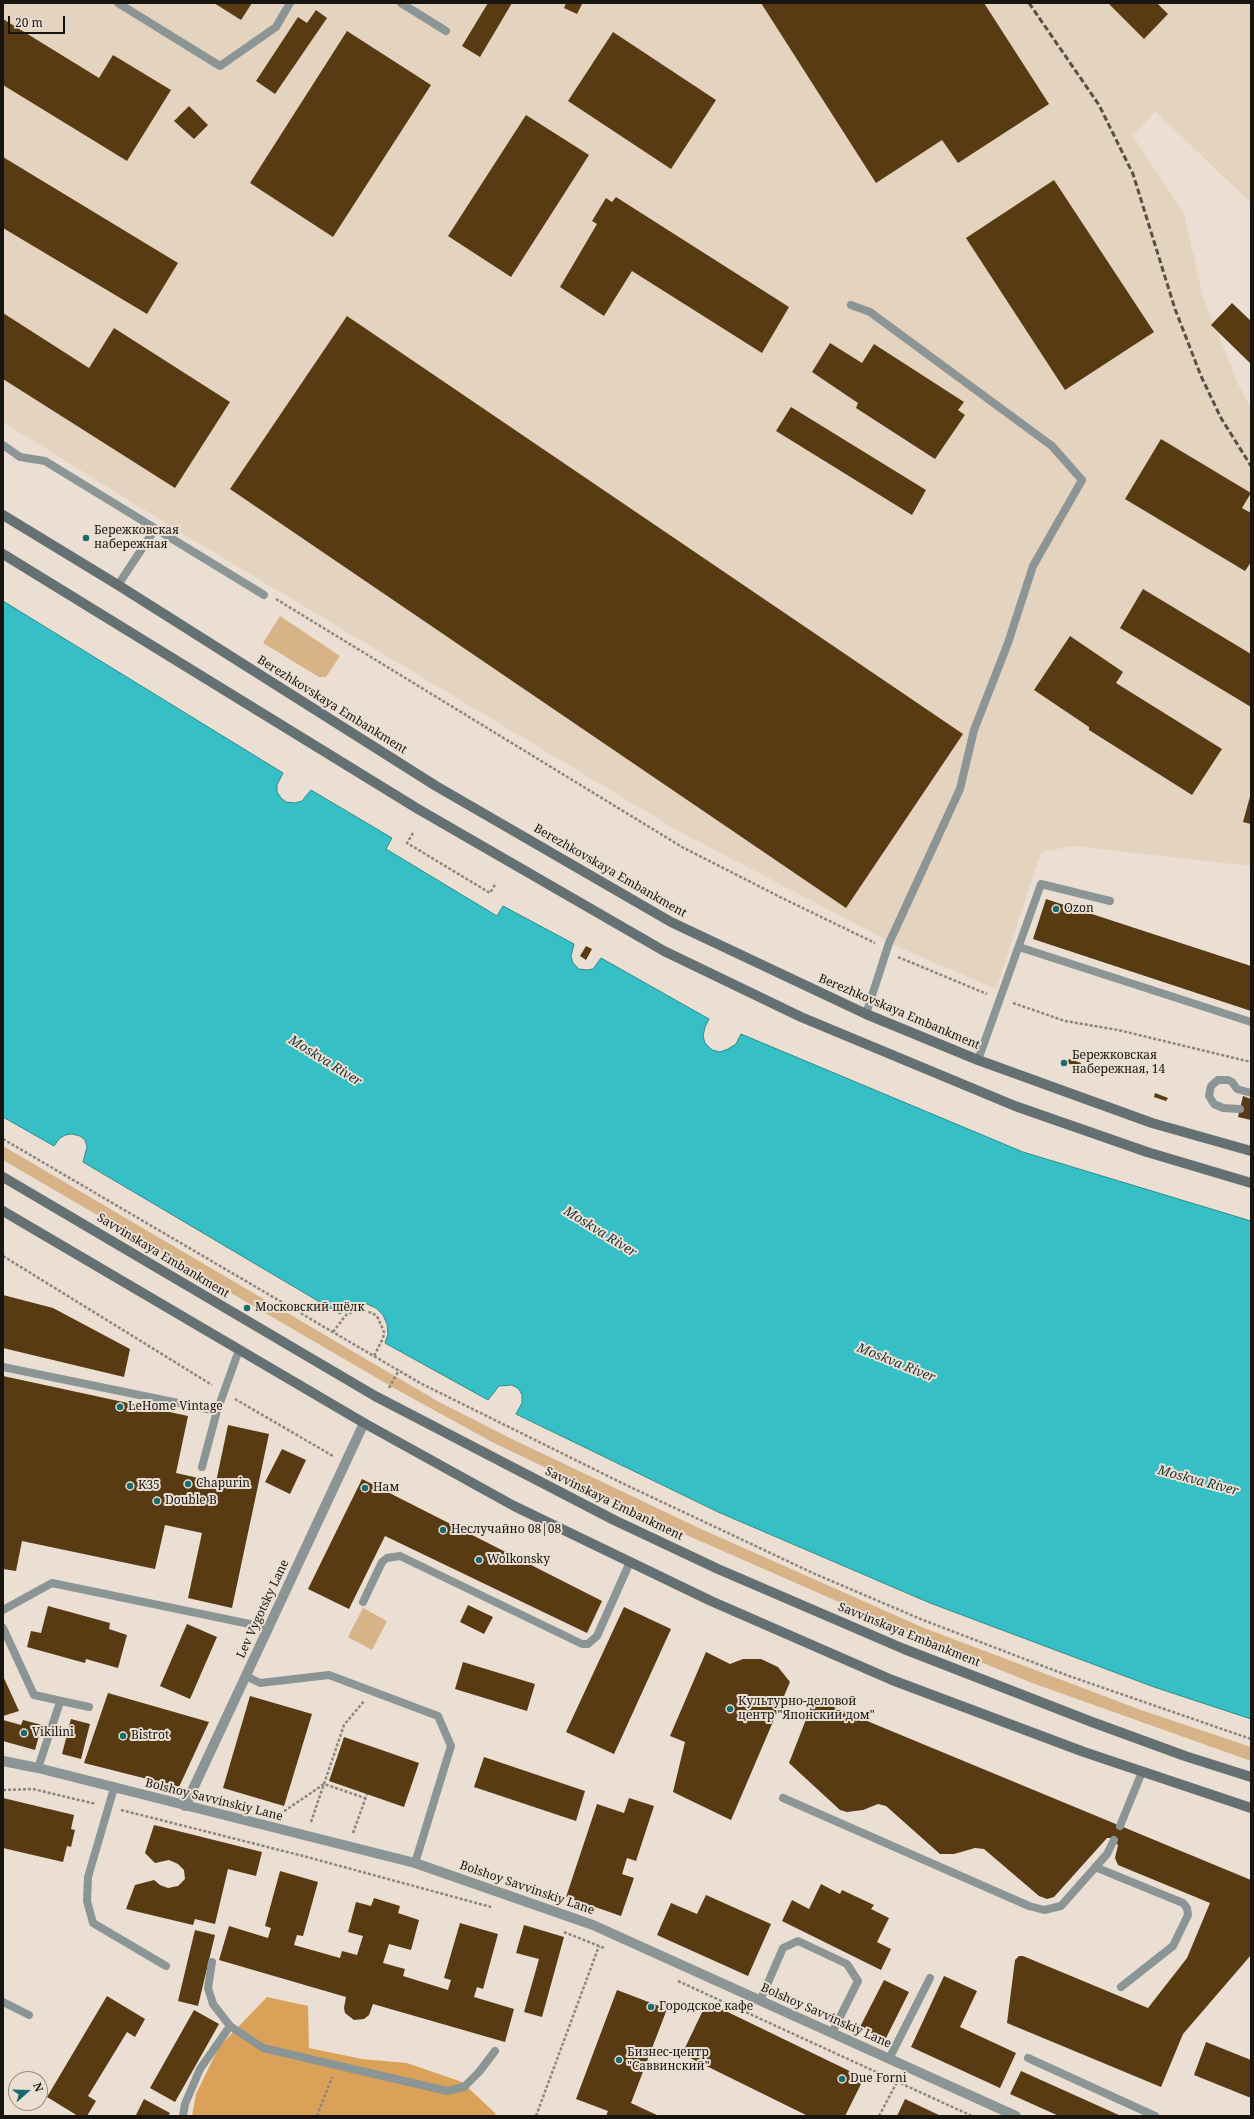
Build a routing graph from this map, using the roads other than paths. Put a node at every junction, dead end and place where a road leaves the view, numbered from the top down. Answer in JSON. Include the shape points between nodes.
{"nodes":[{"id":1,"x":118,"y":3,"type":"edge"},
{"id":2,"x":290,"y":3,"type":"edge"},
{"id":3,"x":401,"y":3,"type":"edge"},
{"id":4,"x":446,"y":31,"type":"dead end"},
{"id":5,"x":851,"y":305,"type":"dead end"},
{"id":6,"x":3,"y":445,"type":"edge"},
{"id":7,"x":3,"y":515,"type":"edge"},
{"id":8,"x":155,"y":529,"type":"junction"},
{"id":9,"x":3,"y":554,"type":"edge"},
{"id":10,"x":118,"y":585,"type":"junction"},
{"id":11,"x":264,"y":595,"type":"road end"},
{"id":12,"x":1110,"y":902,"type":"dead end"},
{"id":13,"x":1019,"y":946,"type":"junction"},
{"id":14,"x":866,"y":1014,"type":"junction"},
{"id":15,"x":1251,"y":1022,"type":"edge"},
{"id":16,"x":978,"y":1060,"type":"junction"},
{"id":17,"x":1251,"y":1093,"type":"edge"},
{"id":18,"x":1240,"y":1109,"type":"dead end"},
{"id":19,"x":1251,"y":1151,"type":"edge"},
{"id":20,"x":3,"y":1177,"type":"edge"},
{"id":21,"x":1251,"y":1183,"type":"edge"},
{"id":22,"x":3,"y":1211,"type":"edge"},
{"id":23,"x":239,"y":1350,"type":"junction"},
{"id":24,"x":3,"y":1367,"type":"edge"},
{"id":25,"x":217,"y":1411,"type":"junction"},
{"id":26,"x":364,"y":1423,"type":"junction"},
{"id":27,"x":202,"y":1467,"type":"dead end"},
{"id":28,"x":630,"y":1562,"type":"junction"},
{"id":29,"x":363,"y":1602,"type":"dead end"},
{"id":30,"x":3,"y":1610,"type":"edge"},
{"id":31,"x":3,"y":1628,"type":"edge"},
{"id":32,"x":269,"y":1628,"type":"junction"},
{"id":33,"x":246,"y":1676,"type":"junction"},
{"id":34,"x":60,"y":1702,"type":"junction"},
{"id":35,"x":89,"y":1708,"type":"dead end"},
{"id":36,"x":3,"y":1761,"type":"edge"},
{"id":37,"x":38,"y":1768,"type":"junction"},
{"id":38,"x":1142,"y":1772,"type":"junction"},
{"id":39,"x":1251,"y":1777,"type":"edge"},
{"id":40,"x":114,"y":1788,"type":"junction"},
{"id":41,"x":783,"y":1798,"type":"dead end"},
{"id":42,"x":185,"y":1806,"type":"junction"},
{"id":43,"x":1251,"y":1808,"type":"edge"},
{"id":44,"x":1120,"y":1826,"type":"dead end"},
{"id":45,"x":1114,"y":1840,"type":"dead end"},
{"id":46,"x":415,"y":1863,"type":"junction"},
{"id":47,"x":1095,"y":1867,"type":"junction"},
{"id":48,"x":212,"y":1962,"type":"dead end"},
{"id":49,"x":166,"y":1966,"type":"dead end"},
{"id":50,"x":930,"y":1978,"type":"dead end"},
{"id":51,"x":1121,"y":1987,"type":"dead end"},
{"id":52,"x":760,"y":2001,"type":"junction"},
{"id":53,"x":3,"y":2002,"type":"edge"},
{"id":54,"x":29,"y":2015,"type":"dead end"},
{"id":55,"x":230,"y":2026,"type":"junction"},
{"id":56,"x":832,"y":2033,"type":"junction"},
{"id":57,"x":495,"y":2051,"type":"dead end"},
{"id":58,"x":1028,"y":2058,"type":"dead end"},
{"id":59,"x":890,"y":2059,"type":"junction"},
{"id":60,"x":183,"y":2116,"type":"edge"},
{"id":61,"x":1016,"y":2116,"type":"edge"},
{"id":62,"x":1155,"y":2116,"type":"edge"}],
"edges":[{"from":1,"to":2,"type":"lane","via":[[220,66],[276,27]]},
{"from":3,"to":4,"type":"lane"},
{"from":5,"to":14,"type":"lane","via":[[870,312],[1052,446],[1082,480],[1033,566],[1008,643],[974,730],[960,789],[888,950]]},
{"from":6,"to":8,"type":"lane","via":[[20,457],[45,462]]},
{"from":7,"to":10,"type":"main road","name":"Berezhkovskaya Embankment"},
{"from":8,"to":10,"type":"lane"},
{"from":8,"to":11,"type":"lane"},
{"from":9,"to":21,"type":"main road","via":[[418,809],[664,951],[801,1018],[1015,1106],[1147,1152]]},
{"from":10,"to":14,"type":"main road","name":"Berezhkovskaya Embankment","via":[[436,786],[664,918]]},
{"from":12,"to":13,"type":"lane","via":[[1041,884]]},
{"from":13,"to":15,"type":"lane"},
{"from":13,"to":16,"type":"lane"},
{"from":14,"to":16,"type":"main road","name":"Berezhkovskaya Embankment"},
{"from":16,"to":19,"type":"main road","name":"Berezhkovskaya Embankment","via":[[1152,1123]]},
{"from":17,"to":18,"type":"lane","via":[[1237,1089],[1228,1080],[1218,1080],[1211,1086],[1209,1096],[1214,1104],[1223,1108]]},
{"from":20,"to":39,"type":"main road","name":"Savvinskaya Embankment","via":[[376,1396],[614,1520],[718,1569],[904,1649],[1092,1722]]},
{"from":22,"to":23,"type":"main road"},
{"from":23,"to":25,"type":"lane"},
{"from":23,"to":26,"type":"main road"},
{"from":24,"to":25,"type":"lane"},
{"from":25,"to":27,"type":"lane"},
{"from":26,"to":28,"type":"main road","via":[[514,1506]]},
{"from":26,"to":32,"type":"street","name":"Lev Vygotsky Lane"},
{"from":28,"to":29,"type":"lane","via":[[598,1636],[588,1644],[582,1644],[400,1556],[387,1558],[382,1562]]},
{"from":28,"to":38,"type":"main road","via":[[711,1601],[892,1680]]},
{"from":30,"to":32,"type":"lane","via":[[52,1583]]},
{"from":31,"to":34,"type":"lane","via":[[34,1695]]},
{"from":32,"to":33,"type":"street","name":"Lev Vygotsky Lane"},
{"from":33,"to":42,"type":"street","name":"Lev Vygotsky Lane"},
{"from":33,"to":46,"type":"lane","via":[[260,1683],[329,1675],[438,1716],[451,1746]]},
{"from":34,"to":35,"type":"lane"},
{"from":34,"to":37,"type":"lane"},
{"from":36,"to":37,"type":"street","name":"Bolshoy Savvinskiy Lane"},
{"from":37,"to":40,"type":"street","name":"Bolshoy Savvinskiy Lane"},
{"from":38,"to":43,"type":"main road"},
{"from":38,"to":44,"type":"lane"},
{"from":40,"to":42,"type":"street","name":"Bolshoy Savvinskiy Lane"},
{"from":40,"to":49,"type":"lane","via":[[88,1877],[87,1901],[93,1923]]},
{"from":41,"to":47,"type":"lane","via":[[1029,1906],[1044,1910],[1061,1906]]},
{"from":42,"to":46,"type":"street","name":"Bolshoy Savvinskiy Lane"},
{"from":45,"to":47,"type":"lane","via":[[1107,1854]]},
{"from":46,"to":52,"type":"street","name":"Bolshoy Savvinskiy Lane","via":[[593,1925]]},
{"from":47,"to":51,"type":"lane","via":[[1183,1903],[1187,1908],[1188,1915],[1173,1946]]},
{"from":48,"to":55,"type":"lane","via":[[208,1988],[213,2004]]},
{"from":50,"to":59,"type":"lane"},
{"from":52,"to":56,"type":"street","name":"Bolshoy Savvinskiy Lane"},
{"from":52,"to":56,"type":"lane","via":[[783,1948],[798,1941],[848,1964],[858,1980]]},
{"from":53,"to":54,"type":"lane"},
{"from":55,"to":57,"type":"lane","via":[[263,2048],[447,2091],[464,2087]]},
{"from":55,"to":60,"type":"lane","via":[[200,2069],[185,2104]]},
{"from":56,"to":59,"type":"street","name":"Bolshoy Savvinskiy Lane"},
{"from":58,"to":62,"type":"lane"},
{"from":59,"to":61,"type":"street","name":"Bolshoy Savvinskiy Lane"}]}
